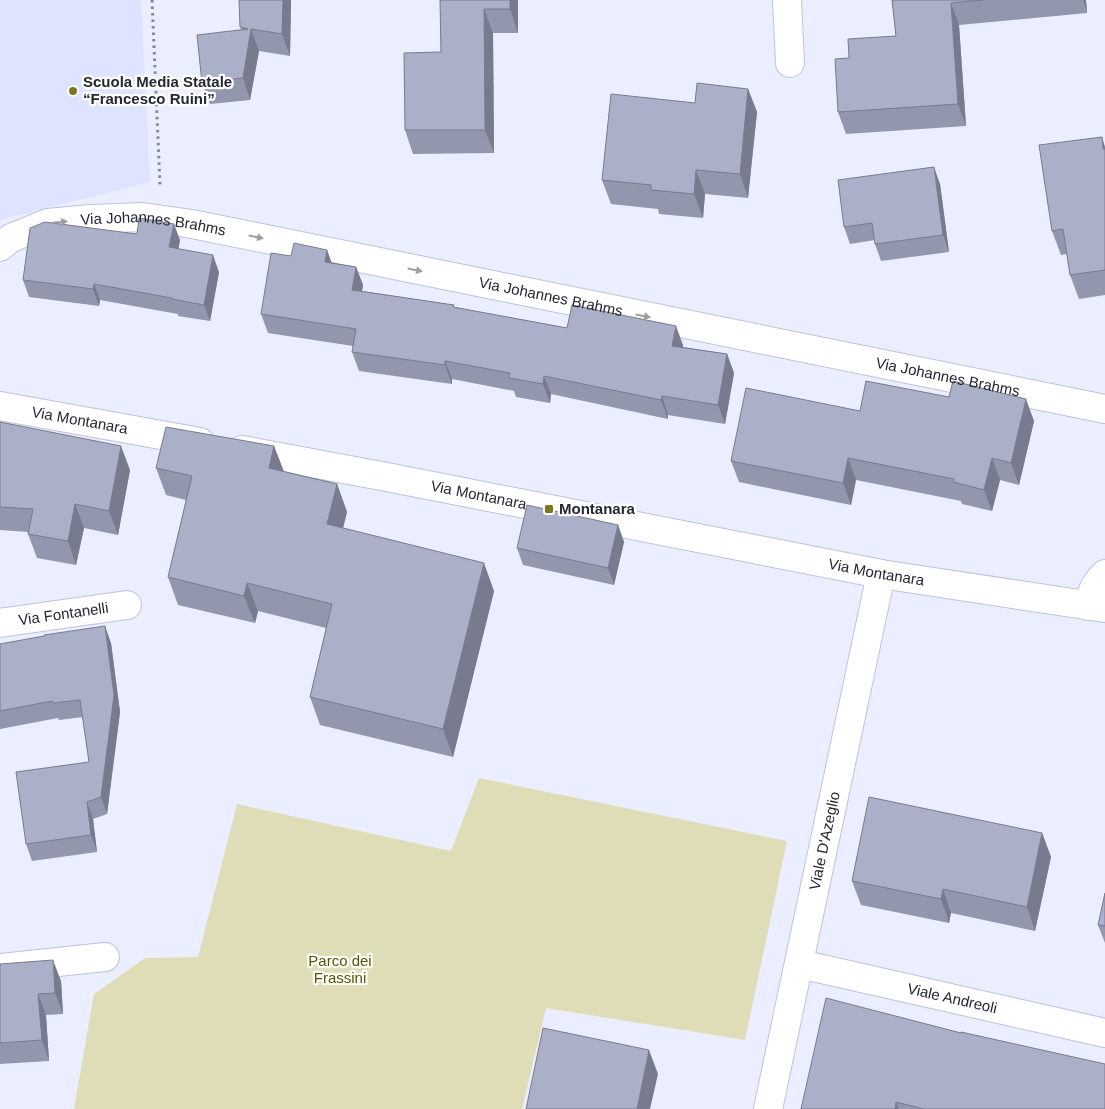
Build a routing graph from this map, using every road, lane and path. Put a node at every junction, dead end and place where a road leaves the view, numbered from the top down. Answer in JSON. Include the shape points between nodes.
{"nodes":[{"id":1,"x":152,"y":0,"type":"edge"},
{"id":2,"x":787,"y":0,"type":"edge"},
{"id":3,"x":790,"y":63,"type":"dead end"},
{"id":4,"x":162,"y":220,"type":"junction"},
{"id":5,"x":0,"y":247,"type":"edge"},
{"id":6,"x":3,"y":403,"type":"edge"},
{"id":7,"x":1105,"y":409,"type":"edge"},
{"id":8,"x":881,"y":574,"type":"junction"},
{"id":9,"x":1105,"y":574,"type":"edge"},
{"id":10,"x":127,"y":605,"type":"dead end"},
{"id":11,"x":1096,"y":607,"type":"edge"},
{"id":12,"x":0,"y":623,"type":"edge"},
{"id":13,"x":105,"y":957,"type":"dead end"},
{"id":14,"x":800,"y":964,"type":"junction"},
{"id":15,"x":0,"y":968,"type":"edge"},
{"id":16,"x":1105,"y":1033,"type":"edge"},
{"id":17,"x":768,"y":1109,"type":"edge"}],
"edges":[{"from":1,"to":4,"type":"path"},
{"from":2,"to":3,"type":"street"},
{"from":5,"to":4,"type":"street","name":"Via Johannes Brahms","one_way":true,"via":[[11,238],[48,223],[143,217]]},
{"from":4,"to":7,"type":"street","name":"Via Johannes Brahms","one_way":true},
{"from":6,"to":8,"type":"street","name":"Via Montanara"},
{"from":8,"to":11,"type":"street","name":"Via Montanara"},
{"from":8,"to":14,"type":"street","name":"Viale D'Azeglio"},
{"from":9,"to":11,"type":"street","via":[[1092,591]]},
{"from":10,"to":12,"type":"street","name":"Via Fontanelli"},
{"from":13,"to":15,"type":"street"},
{"from":14,"to":16,"type":"street","name":"Viale Andreoli"},
{"from":14,"to":17,"type":"street","name":"Viale D'Azeglio"}]}
